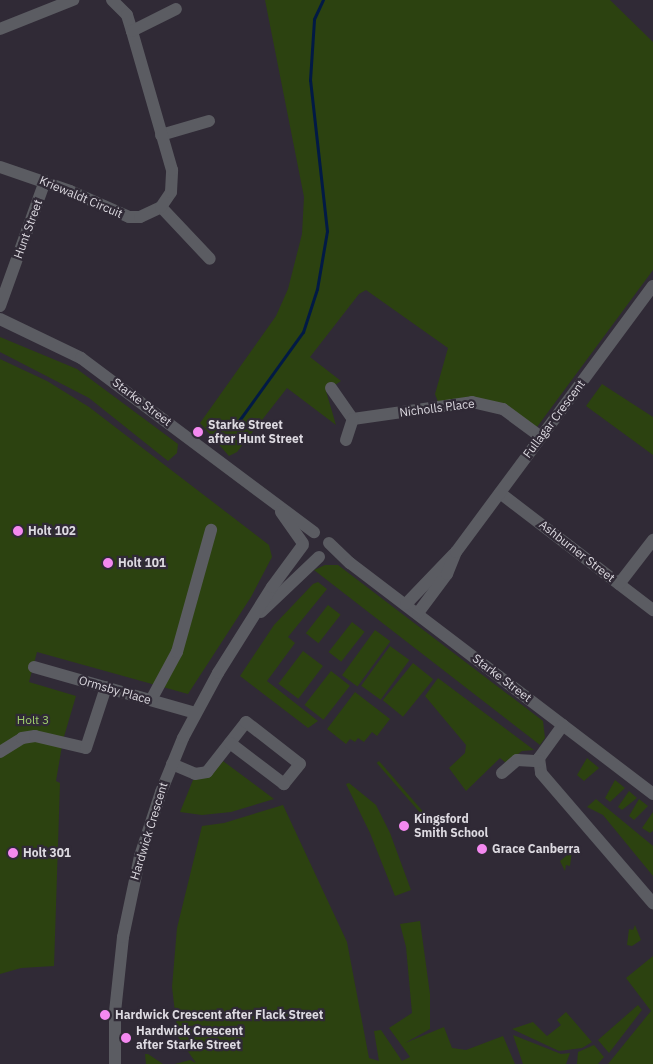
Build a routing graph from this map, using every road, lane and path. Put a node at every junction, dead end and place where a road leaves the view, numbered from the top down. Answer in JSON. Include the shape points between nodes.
{"nodes":[{"id":1,"x":73,"y":0,"type":"edge"},
{"id":2,"x":112,"y":0,"type":"edge"},
{"id":3,"x":49,"y":4,"type":"edge"},
{"id":4,"x":176,"y":10,"type":"dead end"},
{"id":5,"x":0,"y":29,"type":"edge"},
{"id":6,"x":132,"y":31,"type":"junction"},
{"id":7,"x":209,"y":122,"type":"dead end"},
{"id":8,"x":162,"y":135,"type":"junction"},
{"id":9,"x":0,"y":167,"type":"edge"},
{"id":10,"x":45,"y":181,"type":"junction"},
{"id":11,"x":161,"y":207,"type":"junction"},
{"id":12,"x":210,"y":259,"type":"dead end"},
{"id":13,"x":653,"y":286,"type":"edge"},
{"id":14,"x":0,"y":306,"type":"edge"},
{"id":15,"x":0,"y":319,"type":"edge"},
{"id":16,"x":330,"y":388,"type":"dead end"},
{"id":17,"x":353,"y":420,"type":"junction"},
{"id":18,"x":541,"y":437,"type":"junction"},
{"id":19,"x":346,"y":440,"type":"dead end"},
{"id":20,"x":500,"y":493,"type":"junction"},
{"id":21,"x":273,"y":502,"type":"junction"},
{"id":22,"x":211,"y":530,"type":"dead end"},
{"id":23,"x":314,"y":532,"type":"junction"},
{"id":24,"x":653,"y":540,"type":"edge"},
{"id":25,"x":303,"y":544,"type":"junction"},
{"id":26,"x":324,"y":552,"type":"junction"},
{"id":27,"x":456,"y":552,"type":"junction"},
{"id":28,"x":619,"y":584,"type":"junction"},
{"id":29,"x":406,"y":604,"type":"junction"},
{"id":30,"x":653,"y":610,"type":"edge"},
{"id":31,"x":418,"y":613,"type":"junction"},
{"id":32,"x":253,"y":620,"type":"junction"},
{"id":33,"x":34,"y":667,"type":"dead end"},
{"id":34,"x":106,"y":687,"type":"junction"},
{"id":35,"x":151,"y":700,"type":"junction"},
{"id":36,"x":196,"y":713,"type":"junction"},
{"id":37,"x":563,"y":724,"type":"junction"},
{"id":38,"x":230,"y":743,"type":"junction"},
{"id":39,"x":0,"y":752,"type":"edge"},
{"id":40,"x":539,"y":760,"type":"junction"},
{"id":41,"x":172,"y":764,"type":"junction"},
{"id":42,"x":502,"y":773,"type":"dead end"},
{"id":43,"x":653,"y":794,"type":"edge"},
{"id":44,"x":653,"y":902,"type":"edge"},
{"id":45,"x":115,"y":1064,"type":"edge"}],
"edges":[{"from":1,"to":3,"type":"street"},
{"from":2,"to":6,"type":"street","via":[[127,15]]},
{"from":3,"to":5,"type":"street"},
{"from":4,"to":6,"type":"street"},
{"from":6,"to":8,"type":"street"},
{"from":7,"to":8,"type":"street"},
{"from":8,"to":11,"type":"street","via":[[173,181],[169,198]]},
{"from":9,"to":10,"type":"street","name":"Kriewaldt Circuit"},
{"from":10,"to":11,"type":"street","name":"Kriewaldt Circuit","via":[[129,217],[140,217]]},
{"from":10,"to":14,"type":"street","name":"Hunt Street"},
{"from":11,"to":12,"type":"street"},
{"from":13,"to":18,"type":"street","name":"Fullagar Crescent"},
{"from":15,"to":21,"type":"street","name":"Starke Street","via":[[81,358]]},
{"from":16,"to":17,"type":"street"},
{"from":17,"to":18,"type":"street","name":"Nicholls Place","via":[[472,402],[503,409]]},
{"from":17,"to":19,"type":"street"},
{"from":18,"to":20,"type":"street","name":"Fullagar Crescent"},
{"from":20,"to":27,"type":"street","name":"Fullagar Crescent"},
{"from":20,"to":28,"type":"street","name":"Ashburner Street"},
{"from":21,"to":23,"type":"street","name":"Starke Street"},
{"from":21,"to":25,"type":"street","name":"Starke Street"},
{"from":22,"to":35,"type":"street","via":[[177,652]]},
{"from":23,"to":25,"type":"street","via":[[308,534]]},
{"from":23,"to":26,"type":"street","via":[[325,535]]},
{"from":24,"to":28,"type":"street"},
{"from":25,"to":26,"type":"street","via":[[308,555]]},
{"from":25,"to":32,"type":"street","name":"Hardwick Crescent","via":[[272,586]]},
{"from":26,"to":29,"type":"street","name":"Starke Street","via":[[350,563]]},
{"from":26,"to":32,"type":"street","name":"Hardwick Crescent"},
{"from":27,"to":29,"type":"street","name":"Fullagar Crescent","via":[[439,566]]},
{"from":27,"to":31,"type":"street","name":"Fullagar Crescent","via":[[447,574]]},
{"from":28,"to":30,"type":"street","name":"Ashburner Street"},
{"from":29,"to":31,"type":"street","name":"Starke Street"},
{"from":31,"to":37,"type":"street","name":"Starke Street"},
{"from":32,"to":36,"type":"street","name":"Hardwick Crescent"},
{"from":33,"to":34,"type":"street","name":"Ormsby Place"},
{"from":34,"to":35,"type":"street","name":"Ormsby Place"},
{"from":34,"to":39,"type":"street","via":[[86,748],[35,736],[22,738]]},
{"from":35,"to":36,"type":"street","name":"Ormsby Place"},
{"from":36,"to":41,"type":"street","name":"Hardwick Crescent"},
{"from":37,"to":40,"type":"street"},
{"from":37,"to":43,"type":"street","name":"Starke Street"},
{"from":38,"to":38,"type":"street","via":[[246,722],[300,764],[284,784]]},
{"from":38,"to":41,"type":"street","via":[[207,772],[195,774]]},
{"from":40,"to":42,"type":"street","via":[[517,760]]},
{"from":40,"to":44,"type":"street","via":[[541,773]]},
{"from":41,"to":45,"type":"street","name":"Hardwick Crescent","via":[[151,820],[130,895],[117,981]]}]}
